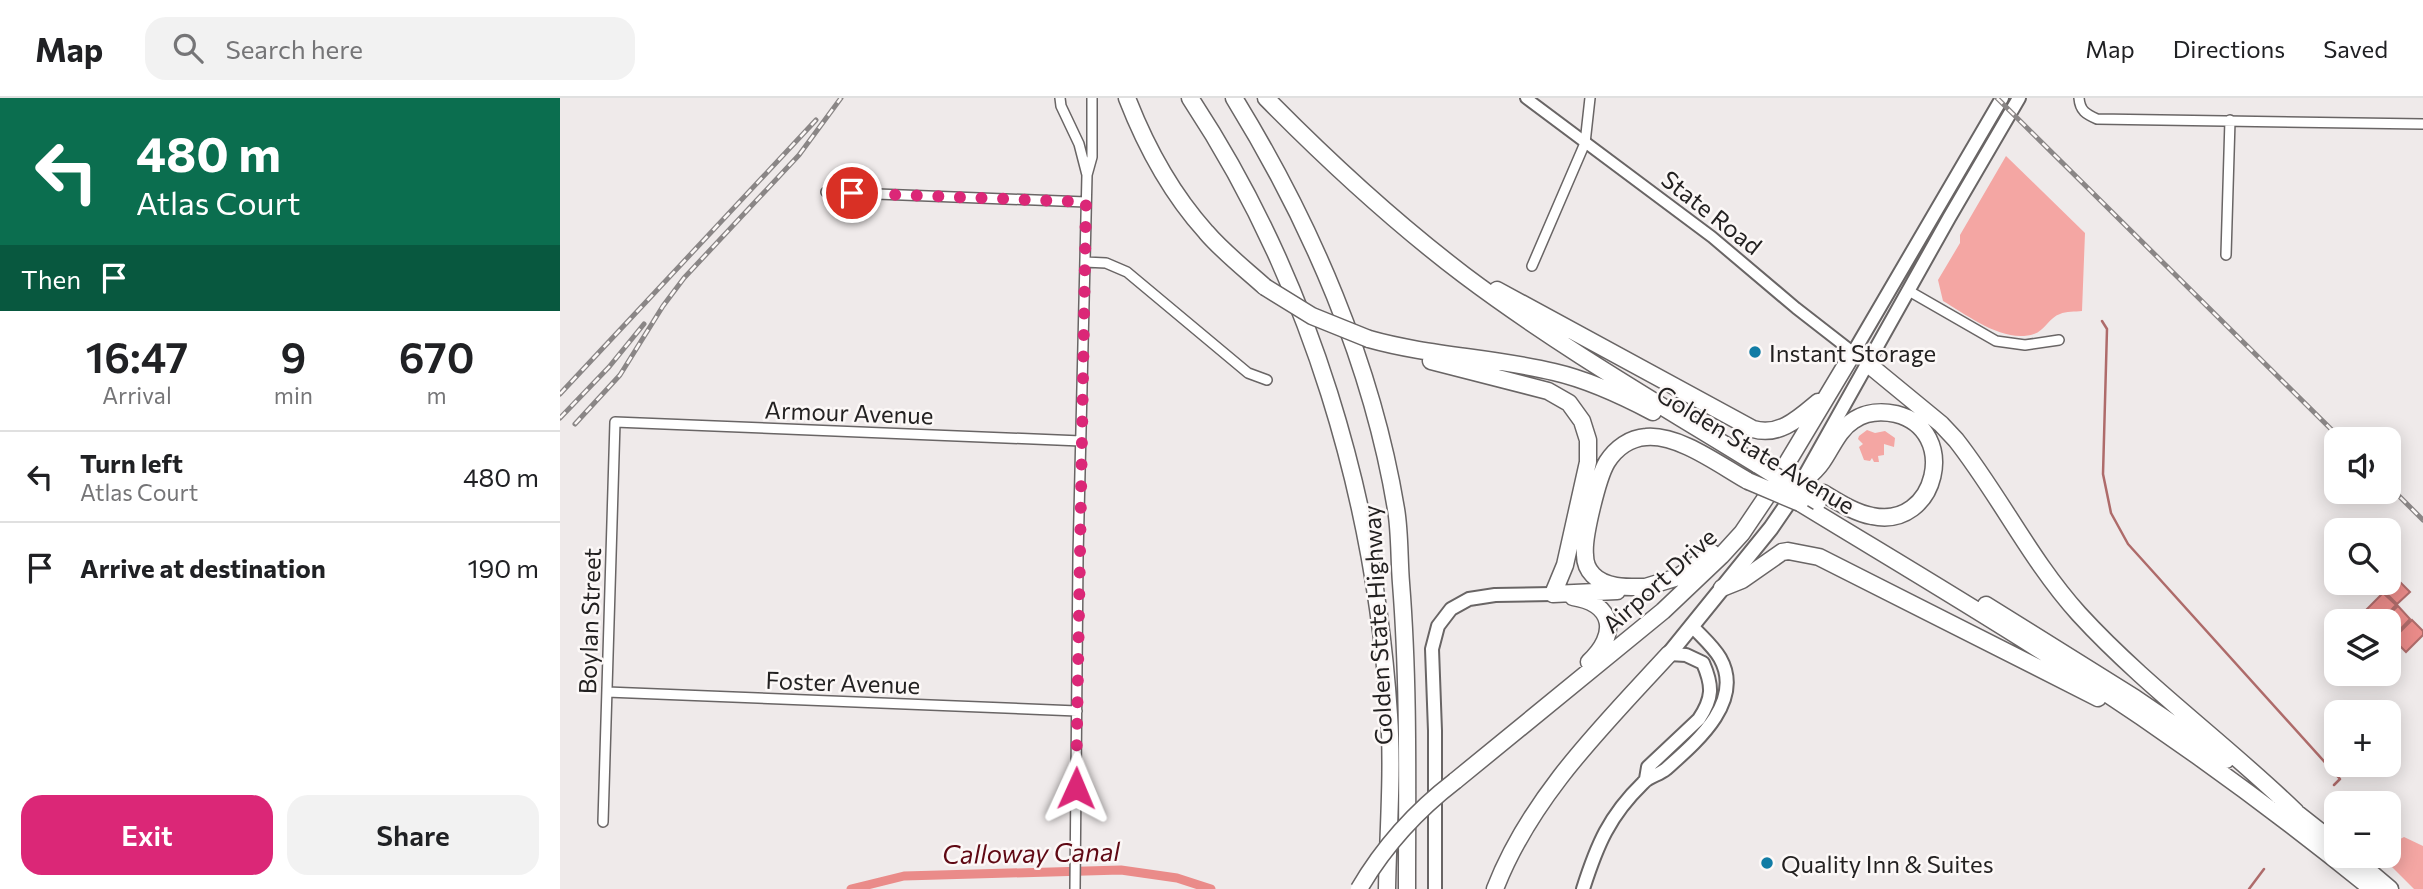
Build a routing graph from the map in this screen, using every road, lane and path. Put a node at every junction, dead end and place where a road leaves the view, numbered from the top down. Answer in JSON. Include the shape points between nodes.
{"nodes":[{"id":1,"x":1060,"y":98,"type":"edge"},
{"id":2,"x":1092,"y":98,"type":"edge"},
{"id":3,"x":1128,"y":98,"type":"edge"},
{"id":4,"x":1189,"y":98,"type":"edge"},
{"id":5,"x":1234,"y":98,"type":"edge"},
{"id":6,"x":1266,"y":98,"type":"edge"},
{"id":7,"x":1526,"y":98,"type":"edge"},
{"id":8,"x":1590,"y":98,"type":"edge"},
{"id":9,"x":2002,"y":98,"type":"edge"},
{"id":10,"x":2019,"y":98,"type":"edge"},
{"id":11,"x":2079,"y":98,"type":"edge"},
{"id":12,"x":2230,"y":120,"type":"junction"},
{"id":13,"x":2423,"y":124,"type":"edge"},
{"id":14,"x":1586,"y":143,"type":"junction"},
{"id":15,"x":1087,"y":175,"type":"junction"},
{"id":16,"x":826,"y":192,"type":"dead end"},
{"id":17,"x":1086,"y":202,"type":"junction"},
{"id":18,"x":2226,"y":255,"type":"dead end"},
{"id":19,"x":1084,"y":262,"type":"junction"},
{"id":20,"x":1532,"y":266,"type":"dead end"},
{"id":21,"x":1462,"y":274,"type":"junction"},
{"id":22,"x":1909,"y":290,"type":"junction"},
{"id":23,"x":1369,"y":340,"type":"junction"},
{"id":24,"x":2059,"y":340,"type":"dead end"},
{"id":25,"x":1853,"y":353,"type":"junction"},
{"id":26,"x":1868,"y":364,"type":"junction"},
{"id":27,"x":1267,"y":380,"type":"dead end"},
{"id":28,"x":1825,"y":396,"type":"junction"},
{"id":29,"x":615,"y":422,"type":"joint"},
{"id":30,"x":1081,"y":441,"type":"junction"},
{"id":31,"x":1756,"y":473,"type":"junction"},
{"id":32,"x":1799,"y":485,"type":"junction"},
{"id":33,"x":1814,"y":502,"type":"junction"},
{"id":34,"x":1749,"y":521,"type":"junction"},
{"id":35,"x":1649,"y":587,"type":"junction"},
{"id":36,"x":1722,"y":588,"type":"junction"},
{"id":37,"x":1553,"y":594,"type":"junction"},
{"id":38,"x":1692,"y":626,"type":"junction"},
{"id":39,"x":1669,"y":654,"type":"junction"},
{"id":40,"x":607,"y":692,"type":"junction"},
{"id":41,"x":1077,"y":710,"type":"junction"},
{"id":42,"x":1535,"y":715,"type":"junction"},
{"id":43,"x":2167,"y":734,"type":"junction"},
{"id":44,"x":1646,"y":779,"type":"junction"},
{"id":45,"x":2296,"y":812,"type":"junction"},
{"id":46,"x":603,"y":822,"type":"dead end"},
{"id":47,"x":2324,"y":834,"type":"edge"},
{"id":48,"x":2365,"y":868,"type":"edge"},
{"id":49,"x":1075,"y":889,"type":"edge"},
{"id":50,"x":1359,"y":889,"type":"edge"},
{"id":51,"x":1387,"y":889,"type":"edge"},
{"id":52,"x":1407,"y":889,"type":"edge"},
{"id":53,"x":1435,"y":889,"type":"edge"},
{"id":54,"x":1495,"y":889,"type":"edge"},
{"id":55,"x":1583,"y":889,"type":"edge"},
{"id":56,"x":2372,"y":889,"type":"edge"},
{"id":57,"x":2390,"y":889,"type":"edge"}],
"edges":[{"from":1,"to":15,"type":"street"},
{"from":2,"to":15,"type":"street","via":[[1092,157]]},
{"from":3,"to":23,"type":"highway","bridge":true,"via":[[1158,166],[1207,234],[1265,287],[1296,308]]},
{"from":4,"to":51,"type":"highway","name":"Golden State Highway","via":[[1237,178],[1282,270],[1350,464],[1367,537],[1386,669],[1390,718]]},
{"from":5,"to":52,"type":"highway","name":"Golden State Highway","via":[[1286,189],[1326,277],[1387,464],[1397,512],[1406,646]]},
{"from":6,"to":21,"type":"highway","name":"Golden State Avenue","via":[[1387,213]]},
{"from":7,"to":14,"type":"street","name":"State Road"},
{"from":8,"to":14,"type":"street"},
{"from":9,"to":25,"type":"main road","name":"Airport Drive"},
{"from":10,"to":22,"type":"main road","name":"Airport Drive"},
{"from":11,"to":12,"type":"street","via":[[2084,113],[2097,119]]},
{"from":12,"to":13,"type":"street"},
{"from":12,"to":18,"type":"street"},
{"from":14,"to":20,"type":"street"},
{"from":14,"to":25,"type":"street","name":"State Road","via":[[1712,237]]},
{"from":15,"to":17,"type":"street"},
{"from":16,"to":17,"type":"street"},
{"from":17,"to":19,"type":"street"},
{"from":19,"to":27,"type":"street","via":[[1106,263],[1127,272],[1248,373]]},
{"from":19,"to":30,"type":"street"},
{"from":21,"to":28,"type":"highway","via":[[1753,429],[1784,428]]},
{"from":21,"to":31,"type":"highway","name":"Golden State Avenue"},
{"from":22,"to":24,"type":"street","via":[[1996,341],[2025,345]]},
{"from":22,"to":26,"type":"main road","name":"Airport Drive"},
{"from":23,"to":31,"type":"highway","name":"Golden State Avenue","via":[[1536,368],[1587,382],[1651,411]]},
{"from":23,"to":37,"type":"highway","via":[[1403,354],[1548,391],[1577,413],[1586,429],[1589,455],[1565,565]]},
{"from":25,"to":26,"type":"street","name":"State Road"},
{"from":25,"to":28,"type":"highway","name":"Airport Drive"},
{"from":26,"to":32,"type":"main road","name":"Airport Drive"},
{"from":26,"to":45,"type":"highway","via":[[1956,440],[2036,560],[2098,634]]},
{"from":28,"to":34,"type":"highway","name":"Airport Drive"},
{"from":29,"to":30,"type":"street","name":"Armour Avenue"},
{"from":29,"to":40,"type":"street","name":"Boylan Street"},
{"from":30,"to":41,"type":"street"},
{"from":31,"to":33,"type":"highway","name":"Golden State Avenue","bridge":true},
{"from":31,"to":35,"type":"highway","via":[[1668,439],[1641,437],[1617,449],[1600,479],[1585,556],[1600,581]]},
{"from":32,"to":33,"type":"highway","via":[[1853,421],[1890,413],[1923,430],[1934,462],[1930,486],[1916,505],[1889,517]]},
{"from":32,"to":36,"type":"main road","name":"Airport Drive","via":[[1781,515]]},
{"from":33,"to":43,"type":"highway","name":"Golden State Avenue"},
{"from":33,"to":45,"type":"highway","name":"Golden State Avenue","via":[[2135,698]]},
{"from":34,"to":35,"type":"highway","via":[[1688,571]]},
{"from":34,"to":42,"type":"highway","name":"Airport Drive","via":[[1721,556],[1663,611]]},
{"from":35,"to":37,"type":"highway"},
{"from":36,"to":38,"type":"main road","name":"Airport Drive"},
{"from":36,"to":43,"type":"highway","via":[[1782,552],[1819,557]]},
{"from":37,"to":42,"type":"highway","via":[[1596,604],[1606,614],[1608,628],[1596,655]]},
{"from":37,"to":53,"type":"main road","via":[[1469,599],[1451,610],[1438,626],[1432,649]]},
{"from":38,"to":39,"type":"main road","name":"Airport Drive"},
{"from":38,"to":44,"type":"main road","via":[[1721,659],[1727,679],[1725,699],[1688,749],[1662,772]]},
{"from":39,"to":44,"type":"main road","via":[[1703,663],[1711,691],[1699,719],[1648,767]]},
{"from":39,"to":54,"type":"highway","name":"Airport Drive","via":[[1563,773],[1530,822]]},
{"from":40,"to":41,"type":"street","name":"Foster Avenue"},
{"from":40,"to":46,"type":"street","name":"Boylan Street"},
{"from":41,"to":49,"type":"street"},
{"from":42,"to":50,"type":"highway","name":"Airport Drive","bridge":true,"via":[[1428,803],[1382,853]]},
{"from":43,"to":56,"type":"highway","name":"Golden State Avenue"},
{"from":44,"to":55,"type":"main road","via":[[1606,828]]},
{"from":45,"to":47,"type":"highway","name":"Golden State Avenue"},
{"from":48,"to":57,"type":"highway"}]}
